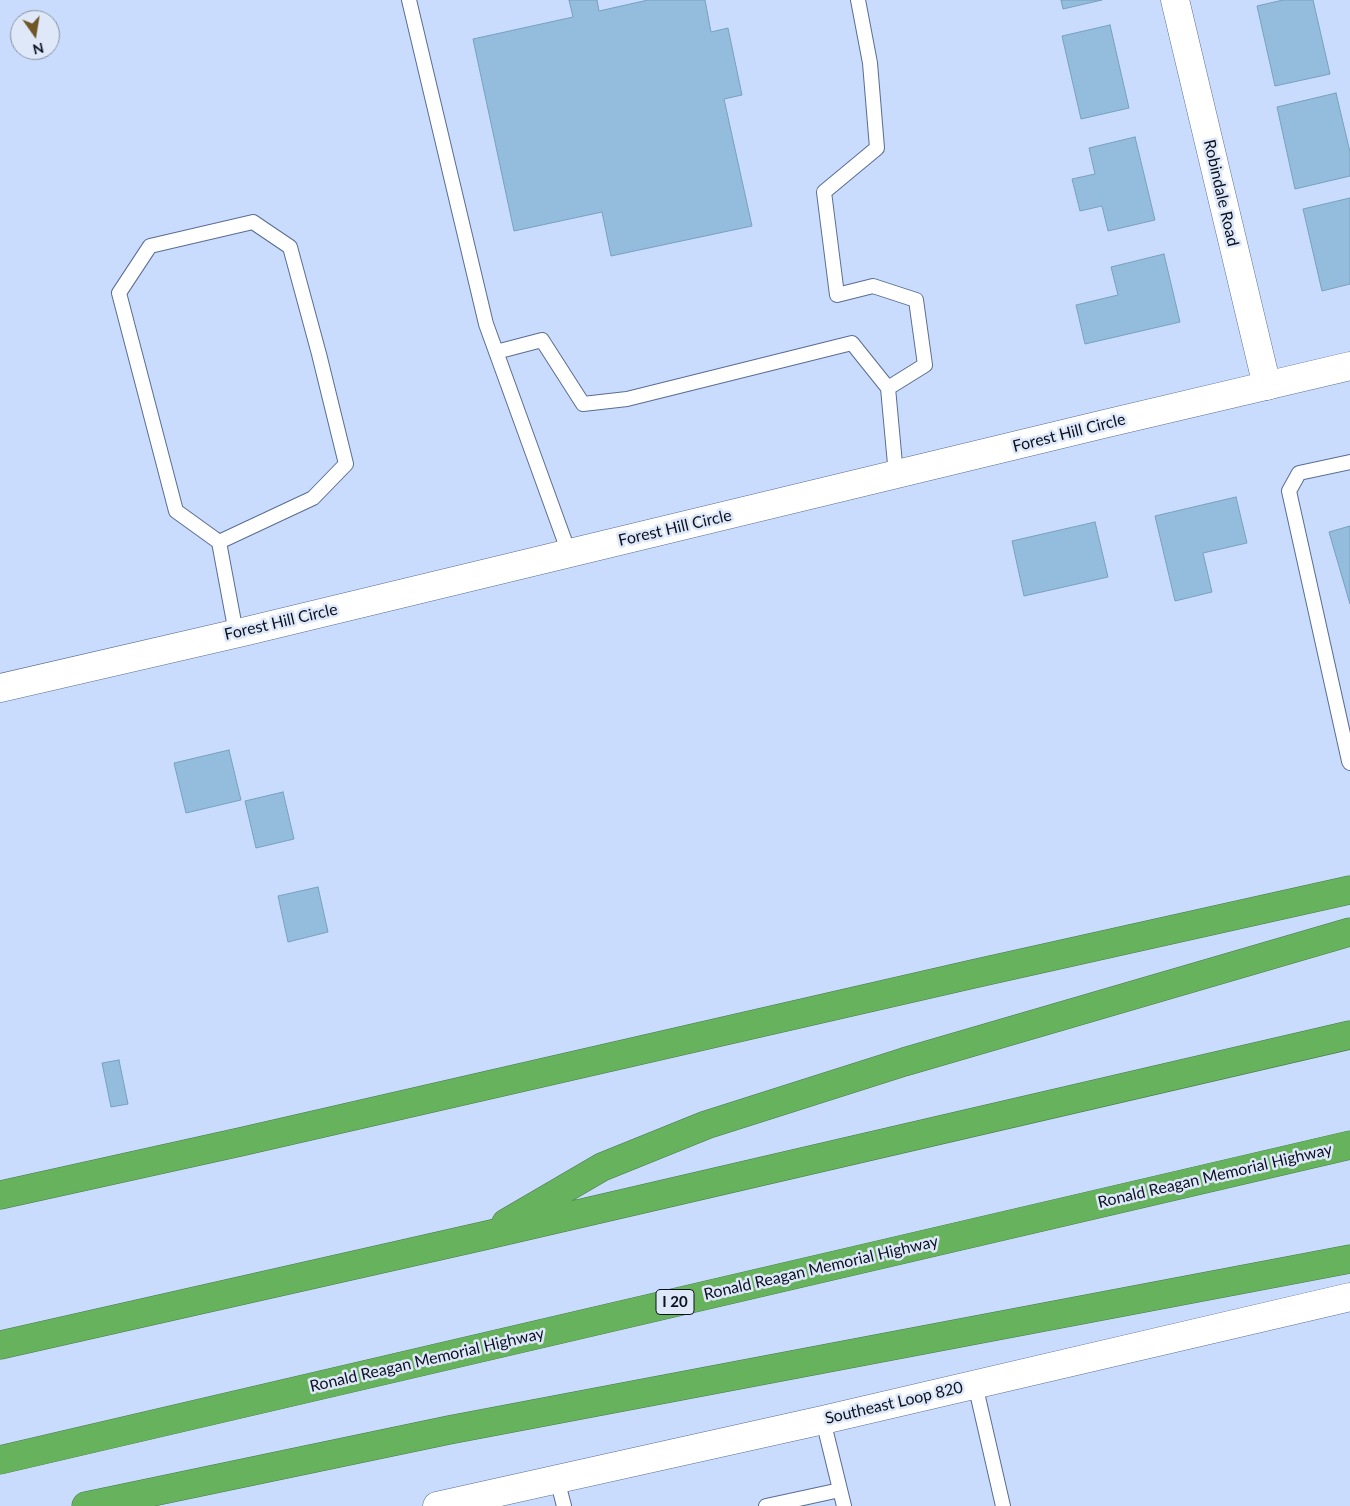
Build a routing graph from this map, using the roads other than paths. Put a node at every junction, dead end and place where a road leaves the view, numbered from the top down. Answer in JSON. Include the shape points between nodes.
{"nodes":[{"id":1,"x":409,"y":0,"type":"edge"},
{"id":2,"x":858,"y":0,"type":"edge"},
{"id":3,"x":1176,"y":0,"type":"edge"},
{"id":4,"x":496,"y":352,"type":"junction"},
{"id":5,"x":1350,"y":366,"type":"edge"},
{"id":6,"x":1268,"y":386,"type":"junction"},
{"id":7,"x":888,"y":388,"type":"junction"},
{"id":8,"x":1350,"y":462,"type":"edge"},
{"id":9,"x":896,"y":475,"type":"junction"},
{"id":10,"x":219,"y":542,"type":"junction"},
{"id":11,"x":570,"y":553,"type":"junction"},
{"id":12,"x":236,"y":633,"type":"junction"},
{"id":13,"x":0,"y":688,"type":"edge"},
{"id":14,"x":1350,"y":763,"type":"edge"},
{"id":15,"x":1350,"y":890,"type":"edge"},
{"id":16,"x":1350,"y":932,"type":"edge"},
{"id":17,"x":1350,"y":1035,"type":"edge"},
{"id":18,"x":1350,"y":1144,"type":"edge"},
{"id":19,"x":0,"y":1195,"type":"edge"},
{"id":20,"x":483,"y":1236,"type":"junction"},
{"id":21,"x":1350,"y":1259,"type":"edge"},
{"id":22,"x":1350,"y":1297,"type":"edge"},
{"id":23,"x":0,"y":1345,"type":"edge"},
{"id":24,"x":975,"y":1384,"type":"junction"},
{"id":25,"x":823,"y":1420,"type":"junction"},
{"id":26,"x":0,"y":1460,"type":"edge"},
{"id":27,"x":557,"y":1479,"type":"junction"},
{"id":28,"x":840,"y":1490,"type":"junction"},
{"id":29,"x":484,"y":1501,"type":"edge"},
{"id":30,"x":86,"y":1506,"type":"edge"},
{"id":31,"x":437,"y":1506,"type":"edge"},
{"id":32,"x":564,"y":1506,"type":"edge"},
{"id":33,"x":766,"y":1506,"type":"edge"},
{"id":34,"x":844,"y":1506,"type":"edge"},
{"id":35,"x":1003,"y":1506,"type":"edge"}],
"edges":[{"from":1,"to":4,"type":"lane","via":[[486,324]]},
{"from":2,"to":7,"type":"lane","via":[[870,63],[877,148],[824,192],[837,295],[873,286],[916,300],[925,365]]},
{"from":3,"to":6,"type":"street","name":"Robindale Road"},
{"from":4,"to":7,"type":"lane","via":[[542,340],[583,404],[627,399],[852,343]]},
{"from":4,"to":11,"type":"lane"},
{"from":5,"to":6,"type":"street","name":"Forest Hill Circle"},
{"from":6,"to":9,"type":"street","name":"Forest Hill Circle"},
{"from":7,"to":9,"type":"lane"},
{"from":8,"to":14,"type":"lane","via":[[1299,473],[1289,491]]},
{"from":9,"to":11,"type":"street","name":"Forest Hill Circle"},
{"from":10,"to":10,"type":"lane","via":[[313,498],[346,464],[290,247],[253,222],[150,246],[119,293],[176,511]]},
{"from":10,"to":12,"type":"lane"},
{"from":11,"to":12,"type":"street","name":"Forest Hill Circle"},
{"from":12,"to":13,"type":"street","name":"Forest Hill Circle"},
{"from":15,"to":19,"type":"highway"},
{"from":16,"to":20,"type":"highway","via":[[904,1062],[706,1125],[602,1167]]},
{"from":17,"to":20,"type":"highway"},
{"from":18,"to":26,"type":"highway","name":"Ronald Reagan Memorial Highway","number":"I 20"},
{"from":20,"to":23,"type":"highway"},
{"from":21,"to":30,"type":"highway","via":[[448,1430]]},
{"from":22,"to":24,"type":"street","name":"Southeast Loop 820"},
{"from":24,"to":25,"type":"street","name":"Southeast Loop 820"},
{"from":24,"to":35,"type":"lane"},
{"from":25,"to":27,"type":"street","name":"Southeast Loop 820"},
{"from":25,"to":28,"type":"lane"},
{"from":27,"to":29,"type":"street","name":"Southeast Loop 820"},
{"from":27,"to":32,"type":"lane"},
{"from":28,"to":33,"type":"lane"},
{"from":28,"to":34,"type":"lane"},
{"from":29,"to":31,"type":"street","name":"Southeast Loop 820"}]}
